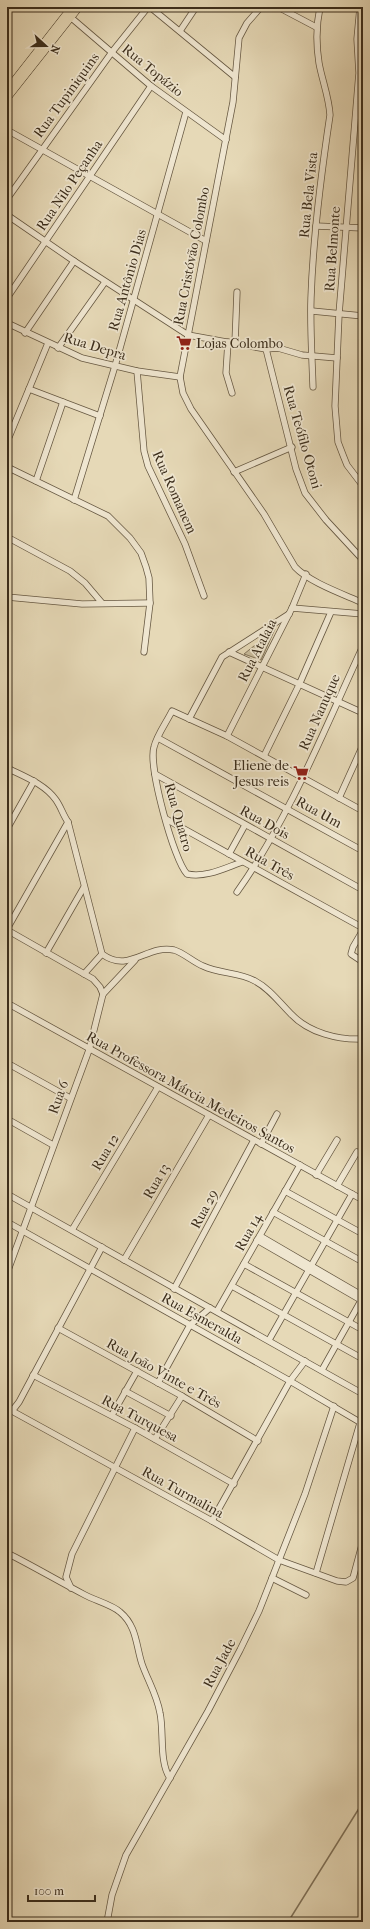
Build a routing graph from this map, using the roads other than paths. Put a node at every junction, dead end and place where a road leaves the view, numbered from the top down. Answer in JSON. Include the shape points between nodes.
{"nodes":[{"id":1,"x":149,"y":7,"type":"edge"},
{"id":2,"x":196,"y":7,"type":"edge"},
{"id":3,"x":261,"y":7,"type":"edge"},
{"id":4,"x":278,"y":7,"type":"edge"},
{"id":5,"x":320,"y":7,"type":"edge"},
{"id":6,"x":360,"y":7,"type":"edge"},
{"id":7,"x":76,"y":8,"type":"edge"},
{"id":8,"x":69,"y":16,"type":"junction"},
{"id":9,"x":316,"y":28,"type":"junction"},
{"id":10,"x":180,"y":31,"type":"junction"},
{"id":11,"x":112,"y":52,"type":"junction"},
{"id":12,"x":235,"y":77,"type":"junction"},
{"id":13,"x":151,"y":86,"type":"junction"},
{"id":14,"x":7,"y":96,"type":"edge"},
{"id":15,"x":186,"y":112,"type":"junction"},
{"id":16,"x":7,"y":130,"type":"edge"},
{"id":17,"x":226,"y":140,"type":"junction"},
{"id":18,"x":42,"y":150,"type":"junction"},
{"id":19,"x":89,"y":177,"type":"junction"},
{"id":20,"x":7,"y":199,"type":"edge"},
{"id":21,"x":7,"y":214,"type":"edge"},
{"id":22,"x":158,"y":215,"type":"junction"},
{"id":23,"x":316,"y":226,"type":"junction"},
{"id":24,"x":345,"y":227,"type":"junction"},
{"id":25,"x":363,"y":228,"type":"edge"},
{"id":26,"x":45,"y":241,"type":"junction"},
{"id":27,"x":206,"y":241,"type":"junction"},
{"id":28,"x":74,"y":261,"type":"junction"},
{"id":29,"x":105,"y":282,"type":"junction"},
{"id":30,"x":237,"y":292,"type":"dead end"},
{"id":31,"x":7,"y":298,"type":"edge"},
{"id":32,"x":134,"y":300,"type":"junction"},
{"id":33,"x":312,"y":311,"type":"junction"},
{"id":34,"x":339,"y":314,"type":"junction"},
{"id":35,"x":363,"y":316,"type":"edge"},
{"id":36,"x":7,"y":323,"type":"edge"},
{"id":37,"x":25,"y":333,"type":"junction"},
{"id":38,"x":188,"y":335,"type":"junction"},
{"id":39,"x":228,"y":342,"type":"junction"},
{"id":40,"x":48,"y":343,"type":"junction"},
{"id":41,"x":235,"y":343,"type":"junction"},
{"id":42,"x":58,"y":348,"type":"junction"},
{"id":43,"x":266,"y":349,"type":"junction"},
{"id":44,"x":312,"y":355,"type":"junction"},
{"id":45,"x":337,"y":358,"type":"junction"},
{"id":46,"x":115,"y":366,"type":"junction"},
{"id":47,"x":137,"y":371,"type":"junction"},
{"id":48,"x":180,"y":377,"type":"junction"},
{"id":49,"x":313,"y":387,"type":"dead end"},
{"id":50,"x":29,"y":389,"type":"junction"},
{"id":51,"x":232,"y":393,"type":"dead end"},
{"id":52,"x":63,"y":402,"type":"junction"},
{"id":53,"x":100,"y":416,"type":"junction"},
{"id":54,"x":8,"y":438,"type":"edge"},
{"id":55,"x":292,"y":447,"type":"junction"},
{"id":56,"x":7,"y":467,"type":"edge"},
{"id":57,"x":234,"y":472,"type":"junction"},
{"id":58,"x":36,"y":480,"type":"junction"},
{"id":59,"x":363,"y":486,"type":"edge"},
{"id":60,"x":74,"y":500,"type":"junction"},
{"id":61,"x":7,"y":537,"type":"edge"},
{"id":62,"x":363,"y":560,"type":"edge"},
{"id":63,"x":306,"y":574,"type":"junction"},
{"id":64,"x":204,"y":596,"type":"dead end"},
{"id":65,"x":7,"y":597,"type":"edge"},
{"id":66,"x":102,"y":603,"type":"junction"},
{"id":67,"x":363,"y":603,"type":"edge"},
{"id":68,"x":150,"y":604,"type":"junction"},
{"id":69,"x":292,"y":608,"type":"junction"},
{"id":70,"x":331,"y":612,"type":"junction"},
{"id":71,"x":289,"y":614,"type":"junction"},
{"id":72,"x":363,"y":614,"type":"edge"},
{"id":73,"x":363,"y":646,"type":"edge"},
{"id":74,"x":144,"y":652,"type":"dead end"},
{"id":75,"x":229,"y":652,"type":"junction"},
{"id":76,"x":262,"y":668,"type":"junction"},
{"id":77,"x":299,"y":685,"type":"junction"},
{"id":78,"x":337,"y":701,"type":"junction"},
{"id":79,"x":363,"y":713,"type":"edge"},
{"id":80,"x":189,"y":719,"type":"junction"},
{"id":81,"x":227,"y":736,"type":"junction"},
{"id":82,"x":158,"y":738,"type":"junction"},
{"id":83,"x":363,"y":745,"type":"edge"},
{"id":84,"x":264,"y":756,"type":"junction"},
{"id":85,"x":7,"y":768,"type":"edge"},
{"id":86,"x":155,"y":774,"type":"junction"},
{"id":87,"x":303,"y":778,"type":"junction"},
{"id":88,"x":34,"y":782,"type":"junction"},
{"id":89,"x":340,"y":798,"type":"junction"},
{"id":90,"x":287,"y":808,"type":"junction"},
{"id":91,"x":363,"y":811,"type":"edge"},
{"id":92,"x":166,"y":819,"type":"junction"},
{"id":93,"x":68,"y":822,"type":"junction"},
{"id":94,"x":245,"y":825,"type":"junction"},
{"id":95,"x":7,"y":829,"type":"edge"},
{"id":96,"x":271,"y":839,"type":"junction"},
{"id":97,"x":363,"y":851,"type":"edge"},
{"id":98,"x":229,"y":854,"type":"junction"},
{"id":99,"x":242,"y":862,"type":"junction"},
{"id":100,"x":254,"y":868,"type":"junction"},
{"id":101,"x":84,"y":887,"type":"junction"},
{"id":102,"x":363,"y":890,"type":"edge"},
{"id":103,"x":237,"y":892,"type":"dead end"},
{"id":104,"x":7,"y":929,"type":"edge"},
{"id":105,"x":363,"y":929,"type":"edge"},
{"id":106,"x":46,"y":953,"type":"junction"},
{"id":107,"x":102,"y":954,"type":"junction"},
{"id":108,"x":135,"y":960,"type":"junction"},
{"id":109,"x":363,"y":962,"type":"edge"},
{"id":110,"x":84,"y":974,"type":"junction"},
{"id":111,"x":103,"y":994,"type":"junction"},
{"id":112,"x":7,"y":1003,"type":"edge"},
{"id":113,"x":363,"y":1039,"type":"edge"},
{"id":114,"x":89,"y":1050,"type":"junction"},
{"id":115,"x":7,"y":1063,"type":"edge"},
{"id":116,"x":158,"y":1086,"type":"junction"},
{"id":117,"x":70,"y":1098,"type":"junction"},
{"id":118,"x":277,"y":1114,"type":"dead end"},
{"id":119,"x":209,"y":1115,"type":"junction"},
{"id":120,"x":7,"y":1119,"type":"edge"},
{"id":121,"x":254,"y":1140,"type":"junction"},
{"id":122,"x":337,"y":1140,"type":"dead end"},
{"id":123,"x":262,"y":1144,"type":"junction"},
{"id":124,"x":53,"y":1145,"type":"junction"},
{"id":125,"x":357,"y":1152,"type":"dead end"},
{"id":126,"x":300,"y":1165,"type":"junction"},
{"id":127,"x":316,"y":1175,"type":"junction"},
{"id":128,"x":337,"y":1186,"type":"junction"},
{"id":129,"x":285,"y":1191,"type":"junction"},
{"id":130,"x":363,"y":1192,"type":"edge"},
{"id":131,"x":7,"y":1194,"type":"edge"},
{"id":132,"x":352,"y":1194,"type":"junction"},
{"id":133,"x":361,"y":1199,"type":"edge"},
{"id":134,"x":31,"y":1208,"type":"junction"},
{"id":135,"x":273,"y":1212,"type":"junction"},
{"id":136,"x":338,"y":1220,"type":"junction"},
{"id":137,"x":7,"y":1222,"type":"edge"},
{"id":138,"x":72,"y":1230,"type":"junction"},
{"id":139,"x":22,"y":1231,"type":"junction"},
{"id":140,"x":363,"y":1234,"type":"edge"},
{"id":141,"x":258,"y":1238,"type":"junction"},
{"id":142,"x":325,"y":1242,"type":"junction"},
{"id":143,"x":102,"y":1246,"type":"junction"},
{"id":144,"x":124,"y":1260,"type":"junction"},
{"id":145,"x":363,"y":1262,"type":"edge"},
{"id":146,"x":244,"y":1264,"type":"junction"},
{"id":147,"x":310,"y":1268,"type":"junction"},
{"id":148,"x":89,"y":1269,"type":"junction"},
{"id":149,"x":7,"y":1273,"type":"edge"},
{"id":150,"x":232,"y":1286,"type":"junction"},
{"id":151,"x":174,"y":1289,"type":"junction"},
{"id":152,"x":296,"y":1293,"type":"junction"},
{"id":153,"x":362,"y":1298,"type":"edge"},
{"id":154,"x":210,"y":1308,"type":"junction"},
{"id":155,"x":217,"y":1311,"type":"junction"},
{"id":156,"x":283,"y":1315,"type":"junction"},
{"id":157,"x":350,"y":1322,"type":"junction"},
{"id":158,"x":190,"y":1325,"type":"junction"},
{"id":159,"x":58,"y":1328,"type":"junction"},
{"id":160,"x":363,"y":1330,"type":"edge"},
{"id":161,"x":269,"y":1340,"type":"junction"},
{"id":162,"x":337,"y":1345,"type":"junction"},
{"id":163,"x":363,"y":1359,"type":"edge"},
{"id":164,"x":305,"y":1360,"type":"junction"},
{"id":165,"x":322,"y":1370,"type":"junction"},
{"id":166,"x":137,"y":1371,"type":"junction"},
{"id":167,"x":33,"y":1375,"type":"junction"},
{"id":168,"x":290,"y":1381,"type":"junction"},
{"id":169,"x":158,"y":1383,"type":"junction"},
{"id":170,"x":125,"y":1391,"type":"junction"},
{"id":171,"x":363,"y":1394,"type":"edge"},
{"id":172,"x":182,"y":1396,"type":"junction"},
{"id":173,"x":334,"y":1406,"type":"junction"},
{"id":174,"x":10,"y":1410,"type":"edge"},
{"id":175,"x":112,"y":1415,"type":"junction"},
{"id":176,"x":171,"y":1416,"type":"junction"},
{"id":177,"x":361,"y":1424,"type":"edge"},
{"id":178,"x":135,"y":1428,"type":"junction"},
{"id":179,"x":155,"y":1439,"type":"junction"},
{"id":180,"x":258,"y":1441,"type":"junction"},
{"id":181,"x":114,"y":1468,"type":"junction"},
{"id":182,"x":234,"y":1484,"type":"junction"},
{"id":183,"x":212,"y":1521,"type":"junction"},
{"id":184,"x":363,"y":1541,"type":"edge"},
{"id":185,"x":7,"y":1553,"type":"edge"},
{"id":186,"x":279,"y":1560,"type":"junction"},
{"id":187,"x":316,"y":1573,"type":"junction"},
{"id":188,"x":272,"y":1578,"type":"junction"},
{"id":189,"x":71,"y":1588,"type":"junction"},
{"id":190,"x":306,"y":1595,"type":"dead end"},
{"id":191,"x":170,"y":1778,"type":"junction"},
{"id":192,"x":107,"y":1922,"type":"edge"}],
"edges":[{"from":1,"to":10,"type":"street"},
{"from":1,"to":11,"type":"street","name":"Rua Tupiniquins"},
{"from":2,"to":10,"type":"street"},
{"from":3,"to":12,"type":"street","name":"Rua Cristóvão Colombo","via":[[247,23],[239,38]]},
{"from":4,"to":9,"type":"street"},
{"from":5,"to":9,"type":"street","name":"Rua Bela Vista"},
{"from":6,"to":24,"type":"street","name":"Rua Belmonte","via":[[357,39],[358,80]]},
{"from":7,"to":8,"type":"main road"},
{"from":8,"to":11,"type":"street","name":"Rua Topázio"},
{"from":8,"to":14,"type":"main road"},
{"from":9,"to":23,"type":"street","name":"Rua Bela Vista","via":[[319,64],[330,115]]},
{"from":10,"to":12,"type":"street"},
{"from":11,"to":13,"type":"street","name":"Rua Topázio"},
{"from":11,"to":18,"type":"street","name":"Rua Tupiniquins"},
{"from":12,"to":17,"type":"street","name":"Rua Cristóvão Colombo"},
{"from":13,"to":15,"type":"street","name":"Rua Topázio"},
{"from":13,"to":19,"type":"street","name":"Rua Nilo Peçanha"},
{"from":15,"to":17,"type":"street","name":"Rua Topázio"},
{"from":15,"to":22,"type":"street","name":"Rua Antônio Dias"},
{"from":16,"to":18,"type":"street"},
{"from":17,"to":27,"type":"street","name":"Rua Cristóvão Colombo"},
{"from":18,"to":19,"type":"street"},
{"from":18,"to":20,"type":"street","name":"Rua Tupiniquins"},
{"from":19,"to":22,"type":"street"},
{"from":19,"to":26,"type":"street","name":"Rua Nilo Peçanha"},
{"from":21,"to":26,"type":"street"},
{"from":22,"to":27,"type":"street"},
{"from":22,"to":32,"type":"street","name":"Rua Antônio Dias"},
{"from":23,"to":24,"type":"street"},
{"from":23,"to":33,"type":"street","name":"Rua Bela Vista"},
{"from":24,"to":25,"type":"street"},
{"from":24,"to":34,"type":"street","name":"Rua Belmonte"},
{"from":26,"to":28,"type":"street"},
{"from":26,"to":31,"type":"street","name":"Rua Nilo Peçanha"},
{"from":27,"to":38,"type":"street","name":"Rua Cristóvão Colombo"},
{"from":28,"to":29,"type":"street"},
{"from":28,"to":37,"type":"street"},
{"from":29,"to":32,"type":"street"},
{"from":29,"to":42,"type":"street"},
{"from":30,"to":41,"type":"street"},
{"from":32,"to":38,"type":"street"},
{"from":32,"to":46,"type":"street","name":"Rua Antônio Dias"},
{"from":33,"to":34,"type":"street"},
{"from":33,"to":44,"type":"street","name":"Rua Bela Vista"},
{"from":34,"to":35,"type":"street"},
{"from":34,"to":45,"type":"street","name":"Rua Belmonte"},
{"from":36,"to":37,"type":"street","name":"Rua Depra"},
{"from":37,"to":40,"type":"street","name":"Rua Depra"},
{"from":38,"to":39,"type":"street"},
{"from":38,"to":48,"type":"street","name":"Rua Cristóvão Colombo"},
{"from":39,"to":41,"type":"street"},
{"from":39,"to":51,"type":"street","via":[[226,373]]},
{"from":40,"to":42,"type":"street","name":"Rua Depra"},
{"from":40,"to":50,"type":"street"},
{"from":41,"to":43,"type":"street"},
{"from":42,"to":46,"type":"street","name":"Rua Depra","via":[[82,358]]},
{"from":43,"to":44,"type":"street","via":[[278,348],[302,355]]},
{"from":43,"to":55,"type":"street","name":"Rua Teófilo Otoni"},
{"from":44,"to":45,"type":"street"},
{"from":44,"to":49,"type":"street","name":"Rua Bela Vista"},
{"from":45,"to":59,"type":"street","name":"Rua Belmonte","via":[[335,406],[338,442],[347,466]]},
{"from":46,"to":47,"type":"street","name":"Rua Depra"},
{"from":46,"to":53,"type":"street","name":"Rua Antônio Dias"},
{"from":47,"to":48,"type":"street","name":"Rua Depra"},
{"from":47,"to":64,"type":"street","name":"Rua Romanem","via":[[144,451],[148,466],[185,544]]},
{"from":48,"to":57,"type":"street","name":"Rua Cristóvão Colombo","via":[[183,393],[191,409]]},
{"from":50,"to":52,"type":"street"},
{"from":50,"to":54,"type":"street"},
{"from":52,"to":53,"type":"street"},
{"from":52,"to":58,"type":"street"},
{"from":53,"to":60,"type":"street","name":"Rua Antônio Dias"},
{"from":55,"to":57,"type":"street"},
{"from":55,"to":62,"type":"street","name":"Rua Teófilo Otoni","via":[[305,493]]},
{"from":56,"to":58,"type":"street"},
{"from":57,"to":63,"type":"street","name":"Rua Cristóvão Colombo","via":[[264,514],[295,567]]},
{"from":58,"to":60,"type":"street"},
{"from":60,"to":68,"type":"street","via":[[108,516],[141,553],[146,567]]},
{"from":61,"to":66,"type":"street","via":[[70,571],[85,583]]},
{"from":63,"to":67,"type":"street","name":"Rua Cristóvão Colombo","via":[[326,587]]},
{"from":63,"to":69,"type":"street","name":"Rua Atalaia"},
{"from":65,"to":66,"type":"street","via":[[82,604]]},
{"from":66,"to":68,"type":"street"},
{"from":68,"to":74,"type":"street"},
{"from":69,"to":70,"type":"street"},
{"from":69,"to":71,"type":"street","name":"Rua Atalaia"},
{"from":70,"to":72,"type":"street"},
{"from":70,"to":77,"type":"street"},
{"from":71,"to":75,"type":"street"},
{"from":71,"to":76,"type":"street","name":"Rua Atalaia"},
{"from":73,"to":78,"type":"street","name":"Rua Nanuque"},
{"from":75,"to":76,"type":"street"},
{"from":75,"to":80,"type":"street","via":[[222,657]]},
{"from":76,"to":77,"type":"street"},
{"from":76,"to":81,"type":"street","name":"Rua Atalaia"},
{"from":77,"to":78,"type":"street"},
{"from":77,"to":84,"type":"street"},
{"from":78,"to":79,"type":"street"},
{"from":78,"to":87,"type":"street","name":"Rua Nanuque"},
{"from":80,"to":81,"type":"street"},
{"from":80,"to":82,"type":"street","name":"Rua Quatro","via":[[172,711]]},
{"from":81,"to":84,"type":"street"},
{"from":82,"to":86,"type":"street","name":"Rua Quatro","via":[[153,748]]},
{"from":82,"to":90,"type":"street","name":"Rua Um"},
{"from":83,"to":89,"type":"street"},
{"from":84,"to":87,"type":"street"},
{"from":85,"to":88,"type":"street"},
{"from":86,"to":92,"type":"street","name":"Rua Quatro"},
{"from":86,"to":94,"type":"street","name":"Rua Dois"},
{"from":87,"to":89,"type":"street"},
{"from":87,"to":90,"type":"street","name":"Rua Nanuque"},
{"from":88,"to":93,"type":"street","via":[[56,800]]},
{"from":88,"to":95,"type":"street"},
{"from":89,"to":91,"type":"street"},
{"from":90,"to":96,"type":"street","name":"Rua Nanuque"},
{"from":90,"to":97,"type":"street","name":"Rua Um"},
{"from":92,"to":98,"type":"street","name":"Rua Três"},
{"from":92,"to":99,"type":"street","name":"Rua Quatro","via":[[180,865],[187,874],[209,874]]},
{"from":93,"to":101,"type":"street"},
{"from":93,"to":104,"type":"street"},
{"from":94,"to":96,"type":"street","name":"Rua Dois"},
{"from":94,"to":98,"type":"street"},
{"from":96,"to":100,"type":"street","name":"Rua Nanuque"},
{"from":96,"to":102,"type":"street","name":"Rua Dois"},
{"from":98,"to":99,"type":"street","name":"Rua Três"},
{"from":99,"to":100,"type":"street","name":"Rua Três"},
{"from":100,"to":103,"type":"street","name":"Rua Nanuque"},
{"from":100,"to":105,"type":"street","name":"Rua Três"},
{"from":101,"to":106,"type":"street"},
{"from":101,"to":107,"type":"street"},
{"from":104,"to":106,"type":"street"},
{"from":105,"to":109,"type":"street","via":[[351,954]]},
{"from":106,"to":110,"type":"street"},
{"from":107,"to":108,"type":"street","via":[[108,959],[121,962]]},
{"from":107,"to":110,"type":"street"},
{"from":108,"to":111,"type":"street"},
{"from":108,"to":113,"type":"street","via":[[157,950],[173,950],[204,967],[238,974],[254,981],[276,998],[302,1024],[343,1039]]},
{"from":110,"to":111,"type":"street","via":[[93,978]]},
{"from":111,"to":114,"type":"street","name":"Rua 6"},
{"from":112,"to":114,"type":"street","name":"Rua Professora Márcia Medeiros Santos"},
{"from":114,"to":116,"type":"street","name":"Rua Professora Márcia Medeiros Santos"},
{"from":114,"to":117,"type":"street","name":"Rua 6"},
{"from":115,"to":117,"type":"street"},
{"from":116,"to":119,"type":"street","name":"Rua Professora Márcia Medeiros Santos"},
{"from":116,"to":138,"type":"street","name":"Rua 12"},
{"from":117,"to":124,"type":"street","name":"Rua 6"},
{"from":118,"to":123,"type":"street"},
{"from":119,"to":121,"type":"street","name":"Rua Professora Márcia Medeiros Santos"},
{"from":119,"to":144,"type":"street","name":"Rua 13"},
{"from":120,"to":124,"type":"street"},
{"from":121,"to":123,"type":"street","name":"Rua Professora Márcia Medeiros Santos"},
{"from":121,"to":151,"type":"street","name":"Rua 29"},
{"from":122,"to":127,"type":"street"},
{"from":123,"to":126,"type":"street","name":"Rua Professora Márcia Medeiros Santos"},
{"from":124,"to":134,"type":"street","name":"Rua 6"},
{"from":125,"to":128,"type":"street"},
{"from":126,"to":127,"type":"street","name":"Rua Professora Márcia Medeiros Santos"},
{"from":126,"to":129,"type":"street","name":"Rua 14"},
{"from":127,"to":128,"type":"street","name":"Rua Professora Márcia Medeiros Santos"},
{"from":128,"to":132,"type":"street","name":"Rua Professora Márcia Medeiros Santos"},
{"from":129,"to":135,"type":"street","name":"Rua 14"},
{"from":129,"to":136,"type":"street"},
{"from":130,"to":133,"type":"street"},
{"from":131,"to":134,"type":"street"},
{"from":132,"to":133,"type":"street","name":"Rua Professora Márcia Medeiros Santos"},
{"from":132,"to":136,"type":"street"},
{"from":134,"to":138,"type":"street"},
{"from":134,"to":139,"type":"street","name":"Rua 6"},
{"from":135,"to":141,"type":"street","name":"Rua 14"},
{"from":135,"to":142,"type":"street"},
{"from":136,"to":140,"type":"street"},
{"from":136,"to":142,"type":"street"},
{"from":137,"to":139,"type":"street"},
{"from":138,"to":143,"type":"street"},
{"from":139,"to":148,"type":"street","name":"Rua Esmeralda"},
{"from":139,"to":149,"type":"street","name":"Rua 6"},
{"from":141,"to":146,"type":"street","name":"Rua 14"},
{"from":141,"to":147,"type":"street"},
{"from":142,"to":145,"type":"street"},
{"from":142,"to":147,"type":"street"},
{"from":143,"to":144,"type":"street"},
{"from":143,"to":148,"type":"street"},
{"from":144,"to":151,"type":"street"},
{"from":146,"to":150,"type":"street","name":"Rua 14"},
{"from":146,"to":152,"type":"street"},
{"from":147,"to":152,"type":"street"},
{"from":147,"to":153,"type":"street"},
{"from":148,"to":158,"type":"street","name":"Rua Esmeralda"},
{"from":148,"to":159,"type":"street"},
{"from":150,"to":155,"type":"street","name":"Rua 14"},
{"from":150,"to":156,"type":"street"},
{"from":151,"to":154,"type":"street"},
{"from":152,"to":156,"type":"street"},
{"from":152,"to":157,"type":"street"},
{"from":153,"to":157,"type":"street"},
{"from":154,"to":155,"type":"street"},
{"from":154,"to":158,"type":"street"},
{"from":155,"to":161,"type":"street"},
{"from":156,"to":161,"type":"street"},
{"from":156,"to":162,"type":"street"},
{"from":157,"to":160,"type":"street"},
{"from":157,"to":162,"type":"street"},
{"from":158,"to":168,"type":"street","name":"Rua Esmeralda"},
{"from":158,"to":169,"type":"street"},
{"from":159,"to":166,"type":"street","name":"Rua João Vinte e Três"},
{"from":159,"to":167,"type":"street"},
{"from":161,"to":164,"type":"street"},
{"from":162,"to":163,"type":"street"},
{"from":162,"to":165,"type":"street"},
{"from":164,"to":165,"type":"street"},
{"from":164,"to":168,"type":"street"},
{"from":165,"to":171,"type":"street"},
{"from":166,"to":169,"type":"street","name":"Rua João Vinte e Três"},
{"from":166,"to":170,"type":"street"},
{"from":167,"to":174,"type":"street"},
{"from":167,"to":175,"type":"street","name":"Rua Turquesa"},
{"from":168,"to":173,"type":"street","name":"Rua Esmeralda"},
{"from":168,"to":180,"type":"street"},
{"from":169,"to":172,"type":"street","name":"Rua João Vinte e Três"},
{"from":170,"to":175,"type":"street"},
{"from":170,"to":176,"type":"street"},
{"from":172,"to":176,"type":"street"},
{"from":172,"to":180,"type":"street","name":"Rua João Vinte e Três"},
{"from":173,"to":177,"type":"street","name":"Rua Esmeralda"},
{"from":173,"to":186,"type":"street","name":"Rua Jade","via":[[317,1460]]},
{"from":174,"to":181,"type":"street","name":"Rua Turmalina"},
{"from":175,"to":178,"type":"street","name":"Rua Turquesa"},
{"from":176,"to":179,"type":"street"},
{"from":177,"to":187,"type":"street"},
{"from":178,"to":179,"type":"street","name":"Rua Turquesa"},
{"from":178,"to":181,"type":"street"},
{"from":179,"to":182,"type":"street","name":"Rua Turquesa"},
{"from":180,"to":182,"type":"street"},
{"from":181,"to":183,"type":"street","name":"Rua Turmalina"},
{"from":181,"to":189,"type":"street","via":[[72,1554],[66,1576]]},
{"from":182,"to":183,"type":"street"},
{"from":183,"to":186,"type":"street","name":"Rua Turmalina"},
{"from":184,"to":187,"type":"street","name":"Rua Turmalina","via":[[353,1578],[346,1582],[337,1581]]},
{"from":185,"to":189,"type":"street"},
{"from":186,"to":187,"type":"street","name":"Rua Turmalina"},
{"from":186,"to":188,"type":"street","name":"Rua Jade"},
{"from":188,"to":190,"type":"street"},
{"from":188,"to":191,"type":"street","name":"Rua Jade","via":[[240,1650]]},
{"from":189,"to":191,"type":"street","via":[[120,1611],[135,1633],[141,1660],[159,1710],[164,1758]]},
{"from":191,"to":192,"type":"street","name":"Rua Jade","via":[[126,1855],[112,1895]]}]}
